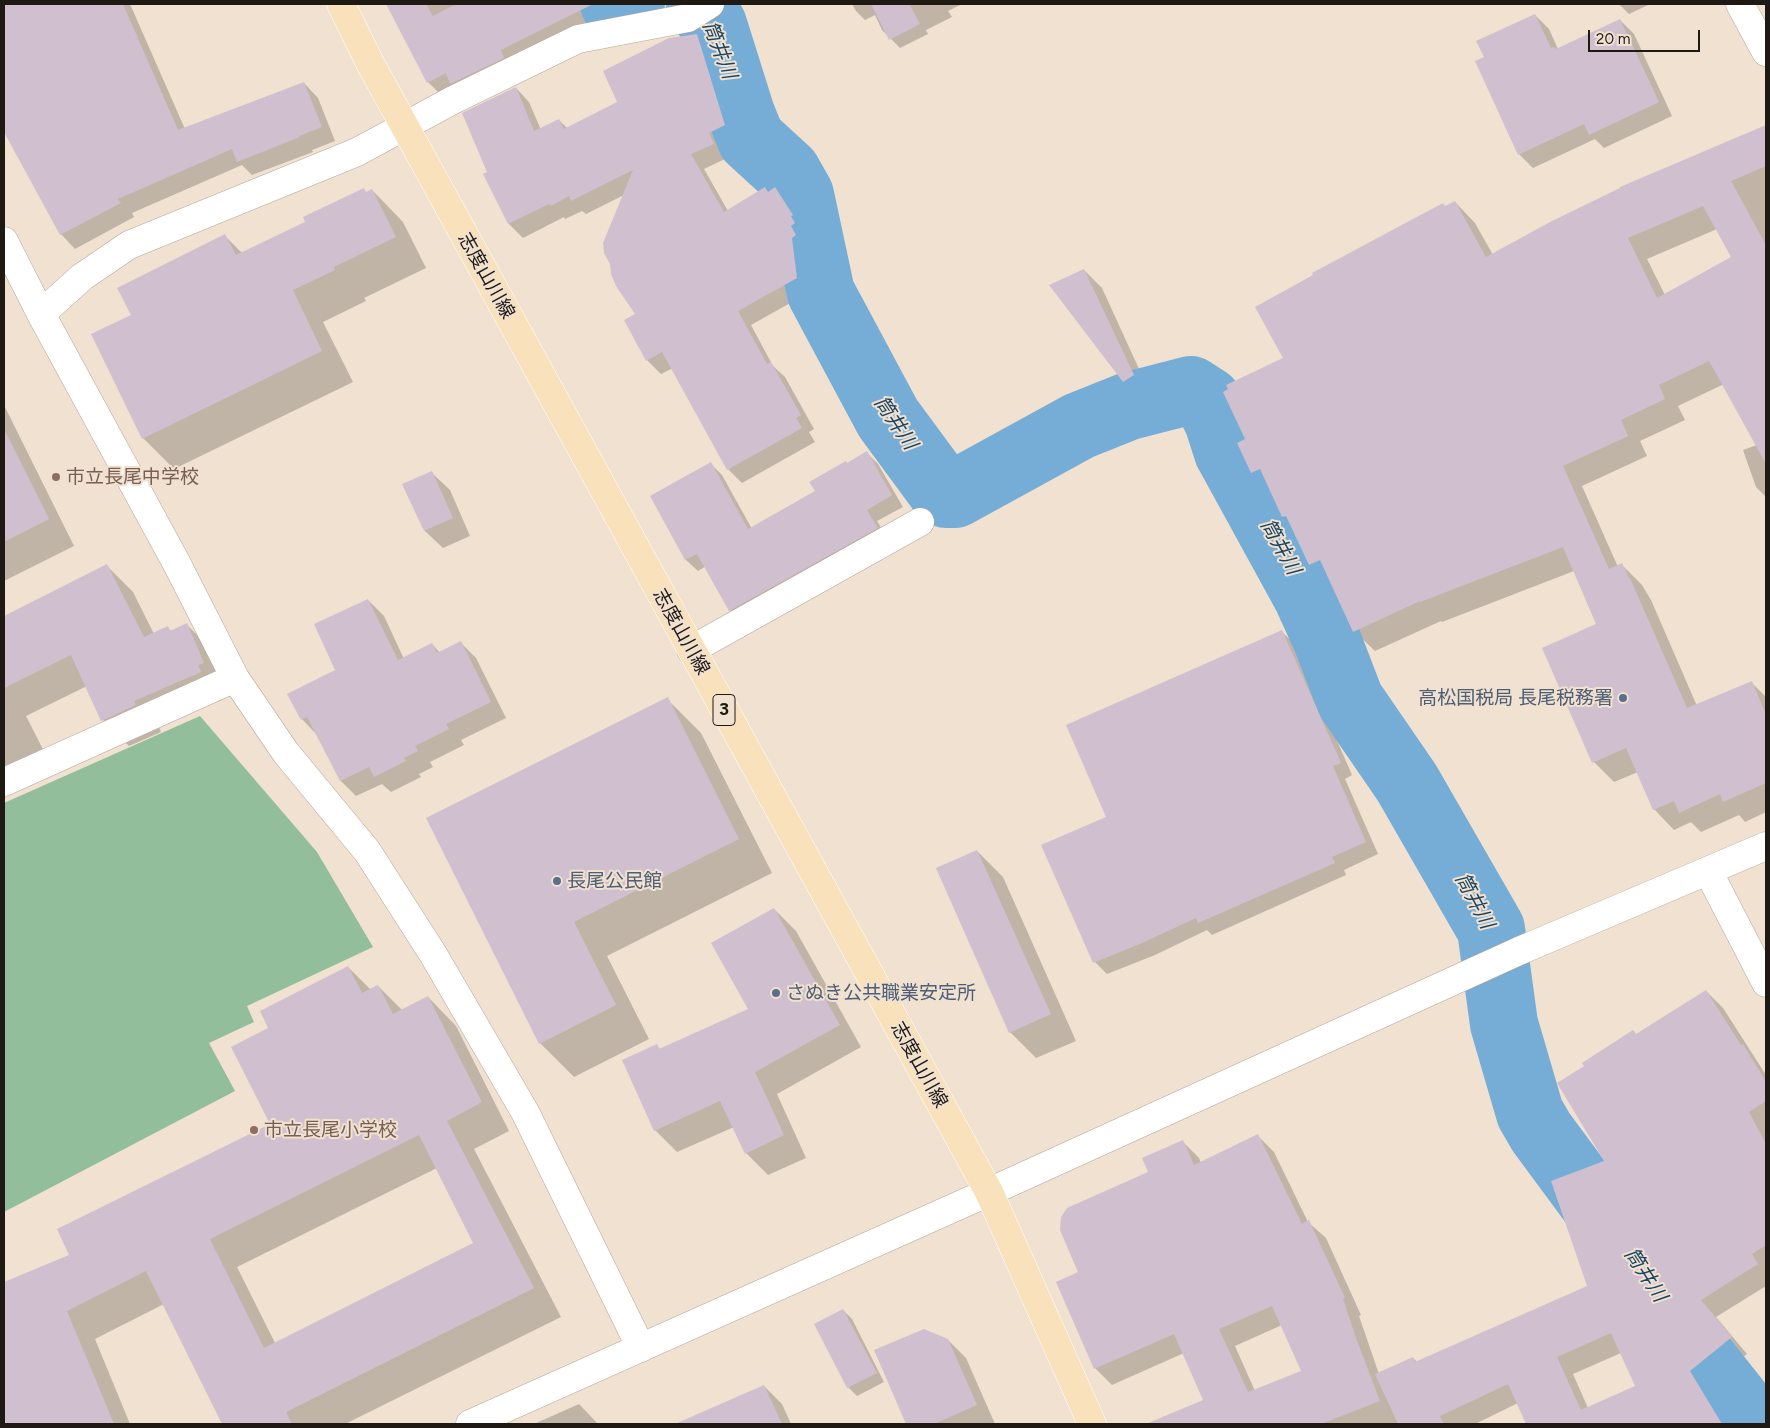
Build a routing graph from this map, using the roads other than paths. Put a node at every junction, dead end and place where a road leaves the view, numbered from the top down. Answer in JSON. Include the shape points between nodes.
{"nodes":[{"id":1,"x":341,"y":4,"type":"edge"},
{"id":2,"x":1740,"y":4,"type":"edge"},
{"id":3,"x":699,"y":11,"type":"edge"},
{"id":4,"x":1766,"y":52,"type":"edge"},
{"id":5,"x":404,"y":126,"type":"junction"},
{"id":6,"x":4,"y":241,"type":"edge"},
{"id":7,"x":41,"y":314,"type":"junction"},
{"id":8,"x":920,"y":522,"type":"dead end"},
{"id":9,"x":690,"y":650,"type":"junction"},
{"id":10,"x":235,"y":678,"type":"junction"},
{"id":11,"x":4,"y":782,"type":"edge"},
{"id":12,"x":1766,"y":846,"type":"edge"},
{"id":13,"x":1708,"y":871,"type":"junction"},
{"id":14,"x":1766,"y":983,"type":"edge"},
{"id":15,"x":988,"y":1192,"type":"junction"},
{"id":16,"x":641,"y":1348,"type":"junction"},
{"id":17,"x":470,"y":1424,"type":"edge"},
{"id":18,"x":1092,"y":1424,"type":"edge"}],
"edges":[{"from":1,"to":5,"type":"main road","name":"志度山川線","number":"3"},
{"from":2,"to":4,"type":"street"},
{"from":3,"to":5,"type":"street","via":[[578,39]]},
{"from":5,"to":7,"type":"street","via":[[357,152],[129,245],[82,277]]},
{"from":5,"to":9,"type":"main road","name":"志度山川線","number":"3"},
{"from":6,"to":7,"type":"street"},
{"from":7,"to":10,"type":"street","via":[[173,556]]},
{"from":8,"to":9,"type":"street"},
{"from":9,"to":15,"type":"main road","name":"志度山川線","number":"3"},
{"from":10,"to":11,"type":"street"},
{"from":10,"to":16,"type":"street","via":[[286,753],[368,851],[433,954],[525,1112]]},
{"from":12,"to":13,"type":"street"},
{"from":13,"to":14,"type":"street"},
{"from":13,"to":15,"type":"street","via":[[1519,951]]},
{"from":15,"to":16,"type":"street"},
{"from":15,"to":18,"type":"main road","name":"志度山川線","number":"3"},
{"from":16,"to":17,"type":"street"}]}
